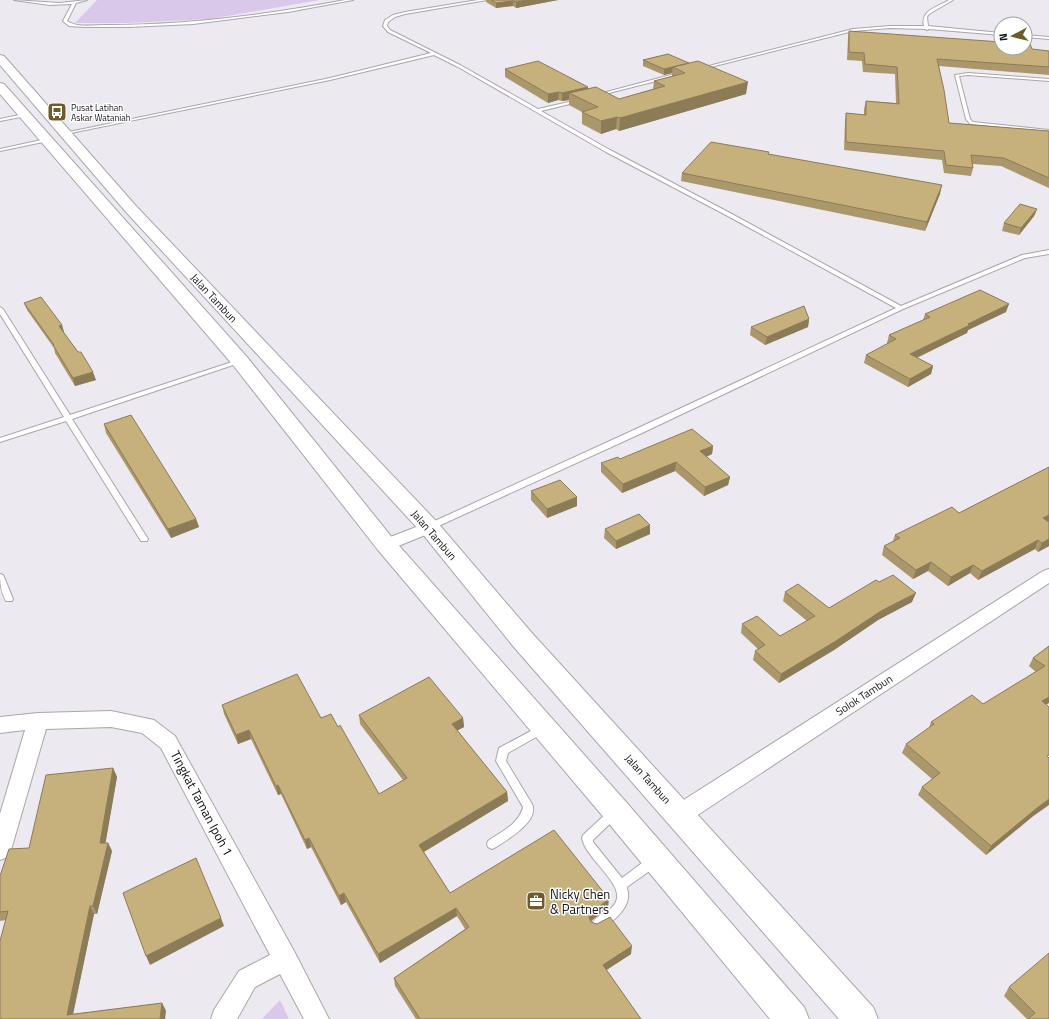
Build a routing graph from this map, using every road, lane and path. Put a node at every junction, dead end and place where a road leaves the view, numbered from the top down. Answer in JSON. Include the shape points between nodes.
{"nodes":[{"id":1,"x":16,"y":0,"type":"edge"},
{"id":2,"x":85,"y":0,"type":"edge"},
{"id":3,"x":351,"y":0,"type":"edge"},
{"id":4,"x":485,"y":0,"type":"edge"},
{"id":5,"x":951,"y":0,"type":"edge"},
{"id":6,"x":74,"y":4,"type":"junction"},
{"id":7,"x":927,"y":29,"type":"junction"},
{"id":8,"x":993,"y":33,"type":"edge"},
{"id":9,"x":1033,"y":37,"type":"edge"},
{"id":10,"x":1049,"y":38,"type":"edge"},
{"id":11,"x":434,"y":54,"type":"junction"},
{"id":12,"x":2,"y":61,"type":"edge"},
{"id":13,"x":697,"y":70,"type":"edge"},
{"id":14,"x":689,"y":72,"type":"edge"},
{"id":15,"x":1049,"y":80,"type":"edge"},
{"id":16,"x":3,"y":92,"type":"edge"},
{"id":17,"x":590,"y":97,"type":"edge"},
{"id":18,"x":582,"y":99,"type":"edge"},
{"id":19,"x":536,"y":111,"type":"junction"},
{"id":20,"x":50,"y":114,"type":"junction"},
{"id":21,"x":24,"y":115,"type":"junction"},
{"id":22,"x":0,"y":120,"type":"edge"},
{"id":23,"x":1049,"y":131,"type":"edge"},
{"id":24,"x":66,"y":133,"type":"junction"},
{"id":25,"x":46,"y":140,"type":"junction"},
{"id":26,"x":0,"y":150,"type":"edge"},
{"id":27,"x":1047,"y":253,"type":"edge"},
{"id":28,"x":901,"y":308,"type":"junction"},
{"id":29,"x":0,"y":309,"type":"edge"},
{"id":30,"x":240,"y":361,"type":"junction"},
{"id":31,"x":67,"y":418,"type":"junction"},
{"id":32,"x":0,"y":440,"type":"edge"},
{"id":33,"x":429,"y":527,"type":"junction"},
{"id":34,"x":144,"y":539,"type":"dead end"},
{"id":35,"x":386,"y":545,"type":"junction"},
{"id":36,"x":1049,"y":575,"type":"edge"},
{"id":37,"x":0,"y":577,"type":"edge"},
{"id":38,"x":9,"y":599,"type":"dead end"},
{"id":39,"x":38,"y":721,"type":"junction"},
{"id":40,"x":0,"y":725,"type":"edge"},
{"id":41,"x":544,"y":728,"type":"junction"},
{"id":42,"x":616,"y":811,"type":"junction"},
{"id":43,"x":679,"y":815,"type":"junction"},
{"id":44,"x":492,"y":844,"type":"dead end"},
{"id":45,"x":0,"y":850,"type":"edge"},
{"id":46,"x":657,"y":858,"type":"junction"},
{"id":47,"x":621,"y":886,"type":"junction"},
{"id":48,"x":596,"y":926,"type":"edge"},
{"id":49,"x":286,"y":959,"type":"junction"},
{"id":50,"x":223,"y":1019,"type":"edge"},
{"id":51,"x":317,"y":1019,"type":"edge"},
{"id":52,"x":792,"y":1019,"type":"edge"},
{"id":53,"x":861,"y":1019,"type":"edge"}],
"edges":[{"from":1,"to":6,"type":"lane"},
{"from":2,"to":6,"type":"lane"},
{"from":3,"to":6,"type":"lane","via":[[218,20],[135,26],[83,26],[67,23],[65,21]]},
{"from":4,"to":11,"type":"lane","via":[[405,13],[386,21],[385,26],[389,30]]},
{"from":5,"to":7,"type":"lane","via":[[924,16]]},
{"from":7,"to":8,"type":"lane"},
{"from":7,"to":13,"type":"lane","via":[[884,26],[853,30]]},
{"from":9,"to":10,"type":"lane"},
{"from":11,"to":19,"type":"lane"},
{"from":11,"to":24,"type":"lane","via":[[330,79]]},
{"from":12,"to":16,"type":"main road","via":[[3,71],[13,84]]},
{"from":12,"to":20,"type":"main road","name":"Jalan Tambun"},
{"from":14,"to":17,"type":"lane"},
{"from":15,"to":23,"type":"lane","via":[[958,75],[968,119],[972,123]]},
{"from":16,"to":20,"type":"main road","via":[[24,97],[37,108]]},
{"from":16,"to":21,"type":"main road","name":"Jalan Tambun"},
{"from":18,"to":19,"type":"lane"},
{"from":19,"to":28,"type":"lane"},
{"from":20,"to":24,"type":"main road","name":"Jalan Tambun"},
{"from":21,"to":22,"type":"lane"},
{"from":21,"to":25,"type":"main road","name":"Jalan Tambun"},
{"from":24,"to":33,"type":"main road","name":"Jalan Tambun","via":[[131,209]]},
{"from":25,"to":26,"type":"lane"},
{"from":25,"to":30,"type":"main road","name":"Jalan Tambun"},
{"from":27,"to":28,"type":"lane","via":[[1024,256]]},
{"from":28,"to":33,"type":"lane"},
{"from":29,"to":31,"type":"lane"},
{"from":30,"to":31,"type":"lane"},
{"from":30,"to":35,"type":"main road","name":"Jalan Tambun"},
{"from":31,"to":32,"type":"lane"},
{"from":31,"to":34,"type":"lane"},
{"from":33,"to":35,"type":"street"},
{"from":33,"to":43,"type":"main road","name":"Jalan Tambun","via":[[522,639]]},
{"from":35,"to":41,"type":"main road","name":"Jalan Tambun"},
{"from":36,"to":43,"type":"street","name":"Solok Tambun"},
{"from":37,"to":38,"type":"lane"},
{"from":39,"to":40,"type":"street","name":"Tingkat Taman Ipoh 1"},
{"from":39,"to":45,"type":"street"},
{"from":39,"to":49,"type":"street","name":"Tingkat Taman Ipoh 1","via":[[111,719],[147,726],[168,742]]},
{"from":41,"to":42,"type":"main road","name":"Jalan Tambun"},
{"from":41,"to":44,"type":"lane","via":[[503,751],[501,761],[528,807],[528,815],[518,826]]},
{"from":42,"to":46,"type":"main road","name":"Jalan Tambun"},
{"from":42,"to":47,"type":"lane","via":[[586,838]]},
{"from":43,"to":53,"type":"main road","name":"Jalan Tambun"},
{"from":46,"to":47,"type":"lane"},
{"from":46,"to":52,"type":"main road","name":"Jalan Tambun"},
{"from":47,"to":48,"type":"lane","via":[[623,898],[616,911]]},
{"from":49,"to":50,"type":"street","via":[[247,979]]},
{"from":49,"to":51,"type":"street","name":"Tingkat Taman Ipoh 1"}]}
